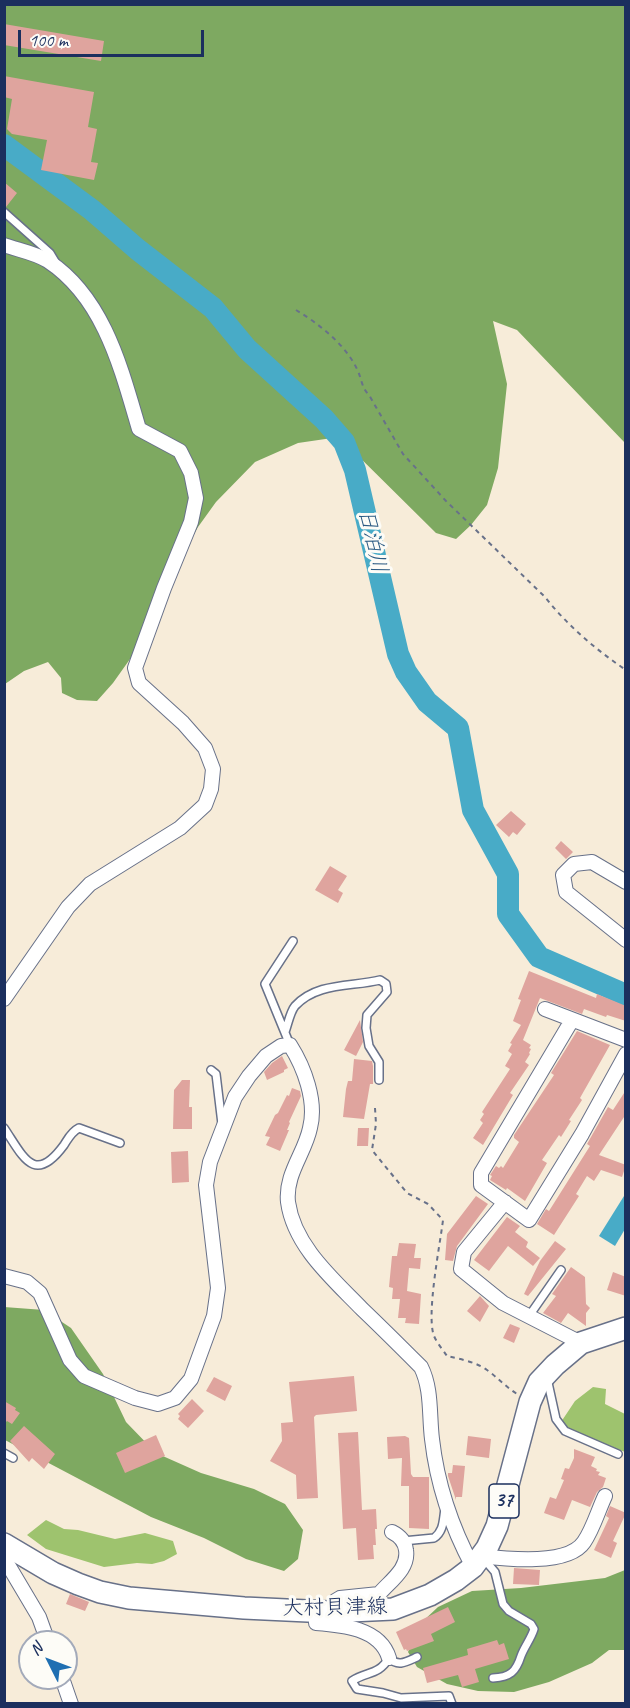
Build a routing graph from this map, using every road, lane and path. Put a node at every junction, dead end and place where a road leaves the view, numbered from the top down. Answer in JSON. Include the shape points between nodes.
{"nodes":[{"id":1,"x":4,"y":212,"type":"edge"},
{"id":2,"x":4,"y":245,"type":"edge"},
{"id":3,"x":63,"y":272,"type":"junction"},
{"id":4,"x":296,"y":310,"type":"dead end"},
{"id":5,"x":626,"y":669,"type":"edge"},
{"id":6,"x":626,"y":882,"type":"edge"},
{"id":7,"x":626,"y":940,"type":"edge"},
{"id":8,"x":293,"y":941,"type":"dead end"},
{"id":9,"x":4,"y":999,"type":"edge"},
{"id":10,"x":545,"y":1009,"type":"dead end"},
{"id":11,"x":572,"y":1020,"type":"junction"},
{"id":12,"x":288,"y":1039,"type":"junction"},
{"id":13,"x":626,"y":1040,"type":"edge"},
{"id":14,"x":626,"y":1054,"type":"edge"},
{"id":15,"x":211,"y":1070,"type":"dead end"},
{"id":16,"x":622,"y":1070,"type":"edge"},
{"id":17,"x":379,"y":1080,"type":"dead end"},
{"id":18,"x":375,"y":1108,"type":"dead end"},
{"id":19,"x":4,"y":1128,"type":"edge"},
{"id":20,"x":222,"y":1130,"type":"junction"},
{"id":21,"x":120,"y":1143,"type":"dead end"},
{"id":22,"x":505,"y":1202,"type":"junction"},
{"id":23,"x":561,"y":1270,"type":"dead end"},
{"id":24,"x":4,"y":1276,"type":"edge"},
{"id":25,"x":529,"y":1316,"type":"junction"},
{"id":26,"x":626,"y":1328,"type":"edge"},
{"id":27,"x":581,"y":1343,"type":"junction"},
{"id":28,"x":546,"y":1374,"type":"junction"},
{"id":29,"x":530,"y":1401,"type":"junction"},
{"id":30,"x":4,"y":1453,"type":"edge"},
{"id":31,"x":618,"y":1454,"type":"dead end"},
{"id":32,"x":13,"y":1458,"type":"dead end"},
{"id":33,"x":605,"y":1496,"type":"dead end"},
{"id":34,"x":446,"y":1504,"type":"junction"},
{"id":35,"x":397,"y":1537,"type":"joint"},
{"id":36,"x":4,"y":1544,"type":"edge"},
{"id":37,"x":4,"y":1558,"type":"edge"},
{"id":38,"x":477,"y":1561,"type":"junction"},
{"id":39,"x":324,"y":1611,"type":"junction"},
{"id":40,"x":44,"y":1630,"type":"edge"},
{"id":41,"x":417,"y":1657,"type":"dead end"},
{"id":42,"x":389,"y":1658,"type":"junction"},
{"id":43,"x":493,"y":1677,"type":"dead end"},
{"id":44,"x":452,"y":1704,"type":"edge"}],
"edges":[{"from":1,"to":3,"type":"lane","via":[[50,253]]},
{"from":2,"to":3,"type":"street","via":[[45,260]]},
{"from":3,"to":9,"type":"street","via":[[86,298],[109,339],[139,429],[180,451],[191,474],[196,498],[191,522],[135,668],[139,684],[206,748],[213,769],[205,805],[180,828],[90,884],[68,907]]},
{"from":4,"to":5,"type":"path","via":[[337,342],[357,369],[363,388],[403,454],[446,501],[558,614]]},
{"from":6,"to":7,"type":"street","via":[[592,862],[574,864],[563,875],[566,892]]},
{"from":8,"to":12,"type":"lane","via":[[265,984]]},
{"from":10,"to":11,"type":"street"},
{"from":11,"to":13,"type":"street"},
{"from":11,"to":22,"type":"street","via":[[480,1173],[481,1185]]},
{"from":12,"to":17,"type":"lane","via":[[294,1007],[307,997],[331,987],[380,980],[386,984],[387,992],[367,1015],[366,1028],[369,1046],[379,1062]]},
{"from":12,"to":20,"type":"street","via":[[249,1076],[235,1097]]},
{"from":12,"to":34,"type":"street","via":[[306,1079],[312,1107],[310,1128],[291,1176],[288,1201],[297,1229],[319,1265],[421,1367],[428,1381],[432,1442]]},
{"from":14,"to":16,"type":"street"},
{"from":15,"to":20,"type":"lane","via":[[216,1074]]},
{"from":16,"to":22,"type":"street","via":[[529,1220]]},
{"from":18,"to":29,"type":"path","via":[[372,1150],[407,1192],[428,1204],[443,1220],[432,1327],[435,1337],[447,1356],[486,1369]]},
{"from":19,"to":21,"type":"lane","via":[[26,1161],[34,1165],[44,1165],[55,1158],[79,1128]]},
{"from":20,"to":24,"type":"street","via":[[206,1185],[218,1288],[214,1316],[191,1379],[175,1398],[158,1404],[84,1376],[70,1360],[40,1293],[27,1282]]},
{"from":22,"to":25,"type":"street","via":[[464,1252],[461,1269],[503,1303]]},
{"from":23,"to":25,"type":"lane"},
{"from":25,"to":27,"type":"street"},
{"from":26,"to":27,"type":"main road","name":"大村貝津線","number":"37"},
{"from":27,"to":28,"type":"main road","name":"大村貝津線","number":"37"},
{"from":28,"to":29,"type":"main road","name":"大村貝津線","number":"37"},
{"from":28,"to":31,"type":"lane","via":[[556,1419],[565,1431]]},
{"from":29,"to":38,"type":"main road","name":"大村貝津線","number":"37","via":[[497,1526]]},
{"from":30,"to":32,"type":"lane"},
{"from":33,"to":38,"type":"street","via":[[584,1542],[576,1550],[550,1558]]},
{"from":34,"to":35,"type":"lane","via":[[438,1536]]},
{"from":34,"to":38,"type":"street","via":[[461,1545]]},
{"from":35,"to":39,"type":"street","via":[[407,1556],[404,1567],[379,1594],[340,1598]]},
{"from":36,"to":39,"type":"main road","name":"大村貝津線","number":"37","via":[[53,1573],[100,1592],[244,1608]]},
{"from":37,"to":40,"type":"street"},
{"from":38,"to":39,"type":"main road","name":"大村貝津線","number":"37","via":[[430,1595],[393,1609]]},
{"from":38,"to":43,"type":"lane","via":[[495,1572],[503,1604],[534,1629],[515,1670],[503,1677]]},
{"from":39,"to":42,"type":"street","via":[[316,1623],[351,1626],[380,1642]]},
{"from":41,"to":42,"type":"lane","via":[[401,1664]]},
{"from":42,"to":44,"type":"lane","via":[[377,1672],[356,1678],[352,1684],[357,1689],[400,1698],[449,1696]]}]}
